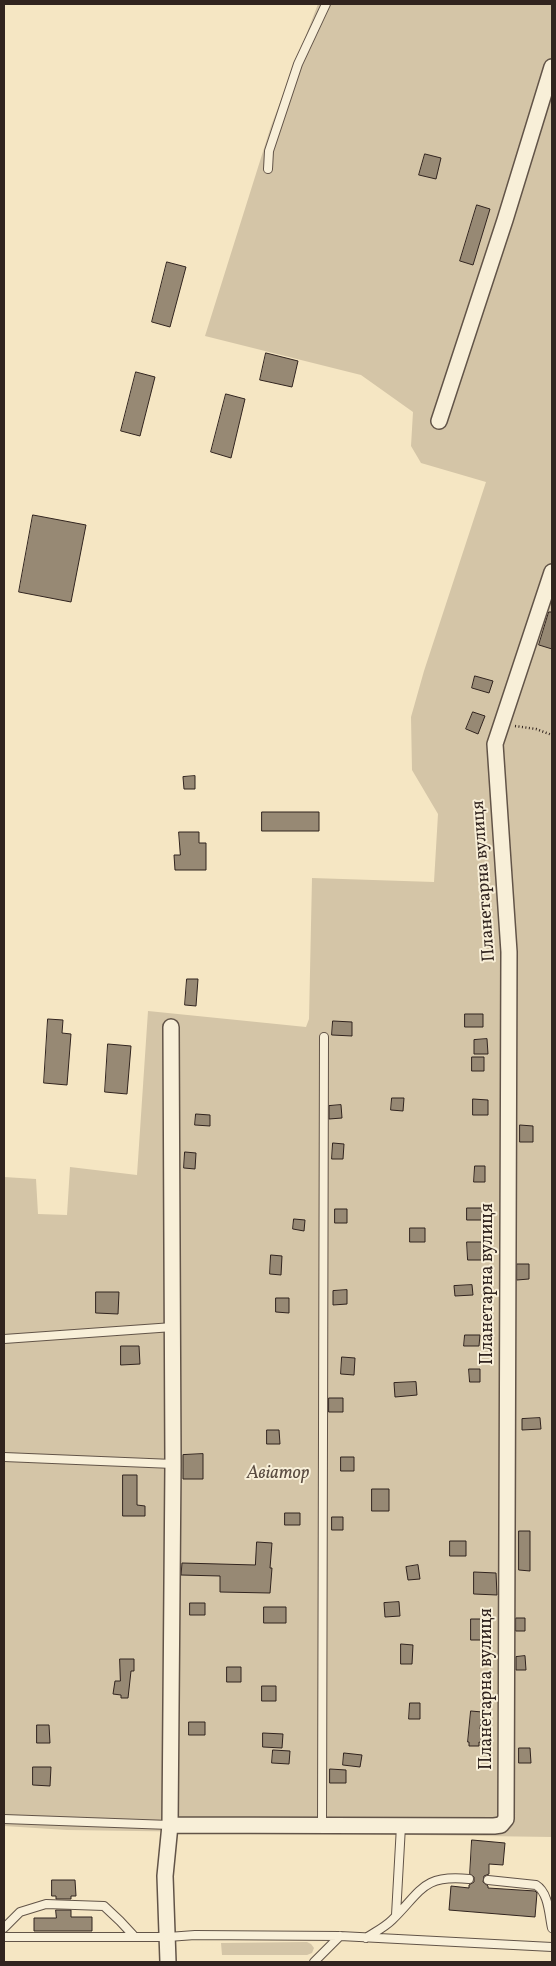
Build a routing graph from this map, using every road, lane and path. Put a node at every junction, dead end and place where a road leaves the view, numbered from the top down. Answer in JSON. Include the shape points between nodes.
{"nodes":[{"id":1,"x":326,"y":4,"type":"edge"},
{"id":2,"x":552,"y":66,"type":"edge"},
{"id":3,"x":268,"y":169,"type":"dead end"},
{"id":4,"x":439,"y":421,"type":"dead end"},
{"id":5,"x":552,"y":572,"type":"edge"},
{"id":6,"x":504,"y":719,"type":"junction"},
{"id":7,"x":552,"y":735,"type":"edge"},
{"id":8,"x":171,"y":1027,"type":"dead end"},
{"id":9,"x":324,"y":1037,"type":"dead end"},
{"id":10,"x":173,"y":1327,"type":"junction"},
{"id":11,"x":4,"y":1339,"type":"edge"},
{"id":12,"x":4,"y":1457,"type":"edge"},
{"id":13,"x":173,"y":1464,"type":"junction"},
{"id":14,"x":4,"y":1819,"type":"edge"},
{"id":15,"x":170,"y":1825,"type":"junction"},
{"id":16,"x":322,"y":1826,"type":"junction"},
{"id":17,"x":401,"y":1826,"type":"junction"},
{"id":18,"x":470,"y":1879,"type":"dead end"},
{"id":19,"x":488,"y":1880,"type":"dead end"},
{"id":20,"x":396,"y":1915,"type":"junction"},
{"id":21,"x":4,"y":1928,"type":"edge"},
{"id":22,"x":552,"y":1928,"type":"edge"},
{"id":23,"x":133,"y":1935,"type":"junction"},
{"id":24,"x":340,"y":1936,"type":"junction"},
{"id":25,"x":4,"y":1937,"type":"edge"},
{"id":26,"x":168,"y":1937,"type":"junction"},
{"id":27,"x":366,"y":1938,"type":"junction"},
{"id":28,"x":552,"y":1947,"type":"edge"},
{"id":29,"x":168,"y":1962,"type":"edge"},
{"id":30,"x":314,"y":1962,"type":"edge"}],
"edges":[{"from":1,"to":3,"type":"lane","via":[[298,64],[269,151]]},
{"from":2,"to":4,"type":"street"},
{"from":5,"to":6,"type":"street","name":"Планетарна вулиця"},
{"from":6,"to":7,"type":"path","via":[[509,725]]},
{"from":6,"to":17,"type":"street","name":"Планетарна вулиця","via":[[495,744],[509,952],[506,1819],[494,1826]]},
{"from":8,"to":10,"type":"street"},
{"from":9,"to":16,"type":"lane"},
{"from":10,"to":11,"type":"lane"},
{"from":10,"to":13,"type":"street"},
{"from":12,"to":13,"type":"lane"},
{"from":13,"to":15,"type":"street"},
{"from":14,"to":15,"type":"lane"},
{"from":15,"to":16,"type":"street","name":"Планетарна вулиця"},
{"from":15,"to":26,"type":"street","via":[[165,1876]]},
{"from":16,"to":17,"type":"street","name":"Планетарна вулиця"},
{"from":17,"to":20,"type":"lane"},
{"from":18,"to":20,"type":"lane","via":[[435,1881],[420,1889]]},
{"from":19,"to":22,"type":"lane","via":[[540,1888],[546,1899]]},
{"from":20,"to":27,"type":"lane"},
{"from":21,"to":23,"type":"lane","via":[[20,1912],[46,1904],[104,1906]]},
{"from":23,"to":25,"type":"lane"},
{"from":23,"to":26,"type":"lane"},
{"from":24,"to":26,"type":"lane"},
{"from":24,"to":27,"type":"lane"},
{"from":24,"to":30,"type":"lane"},
{"from":26,"to":29,"type":"street"},
{"from":27,"to":28,"type":"lane"}]}
